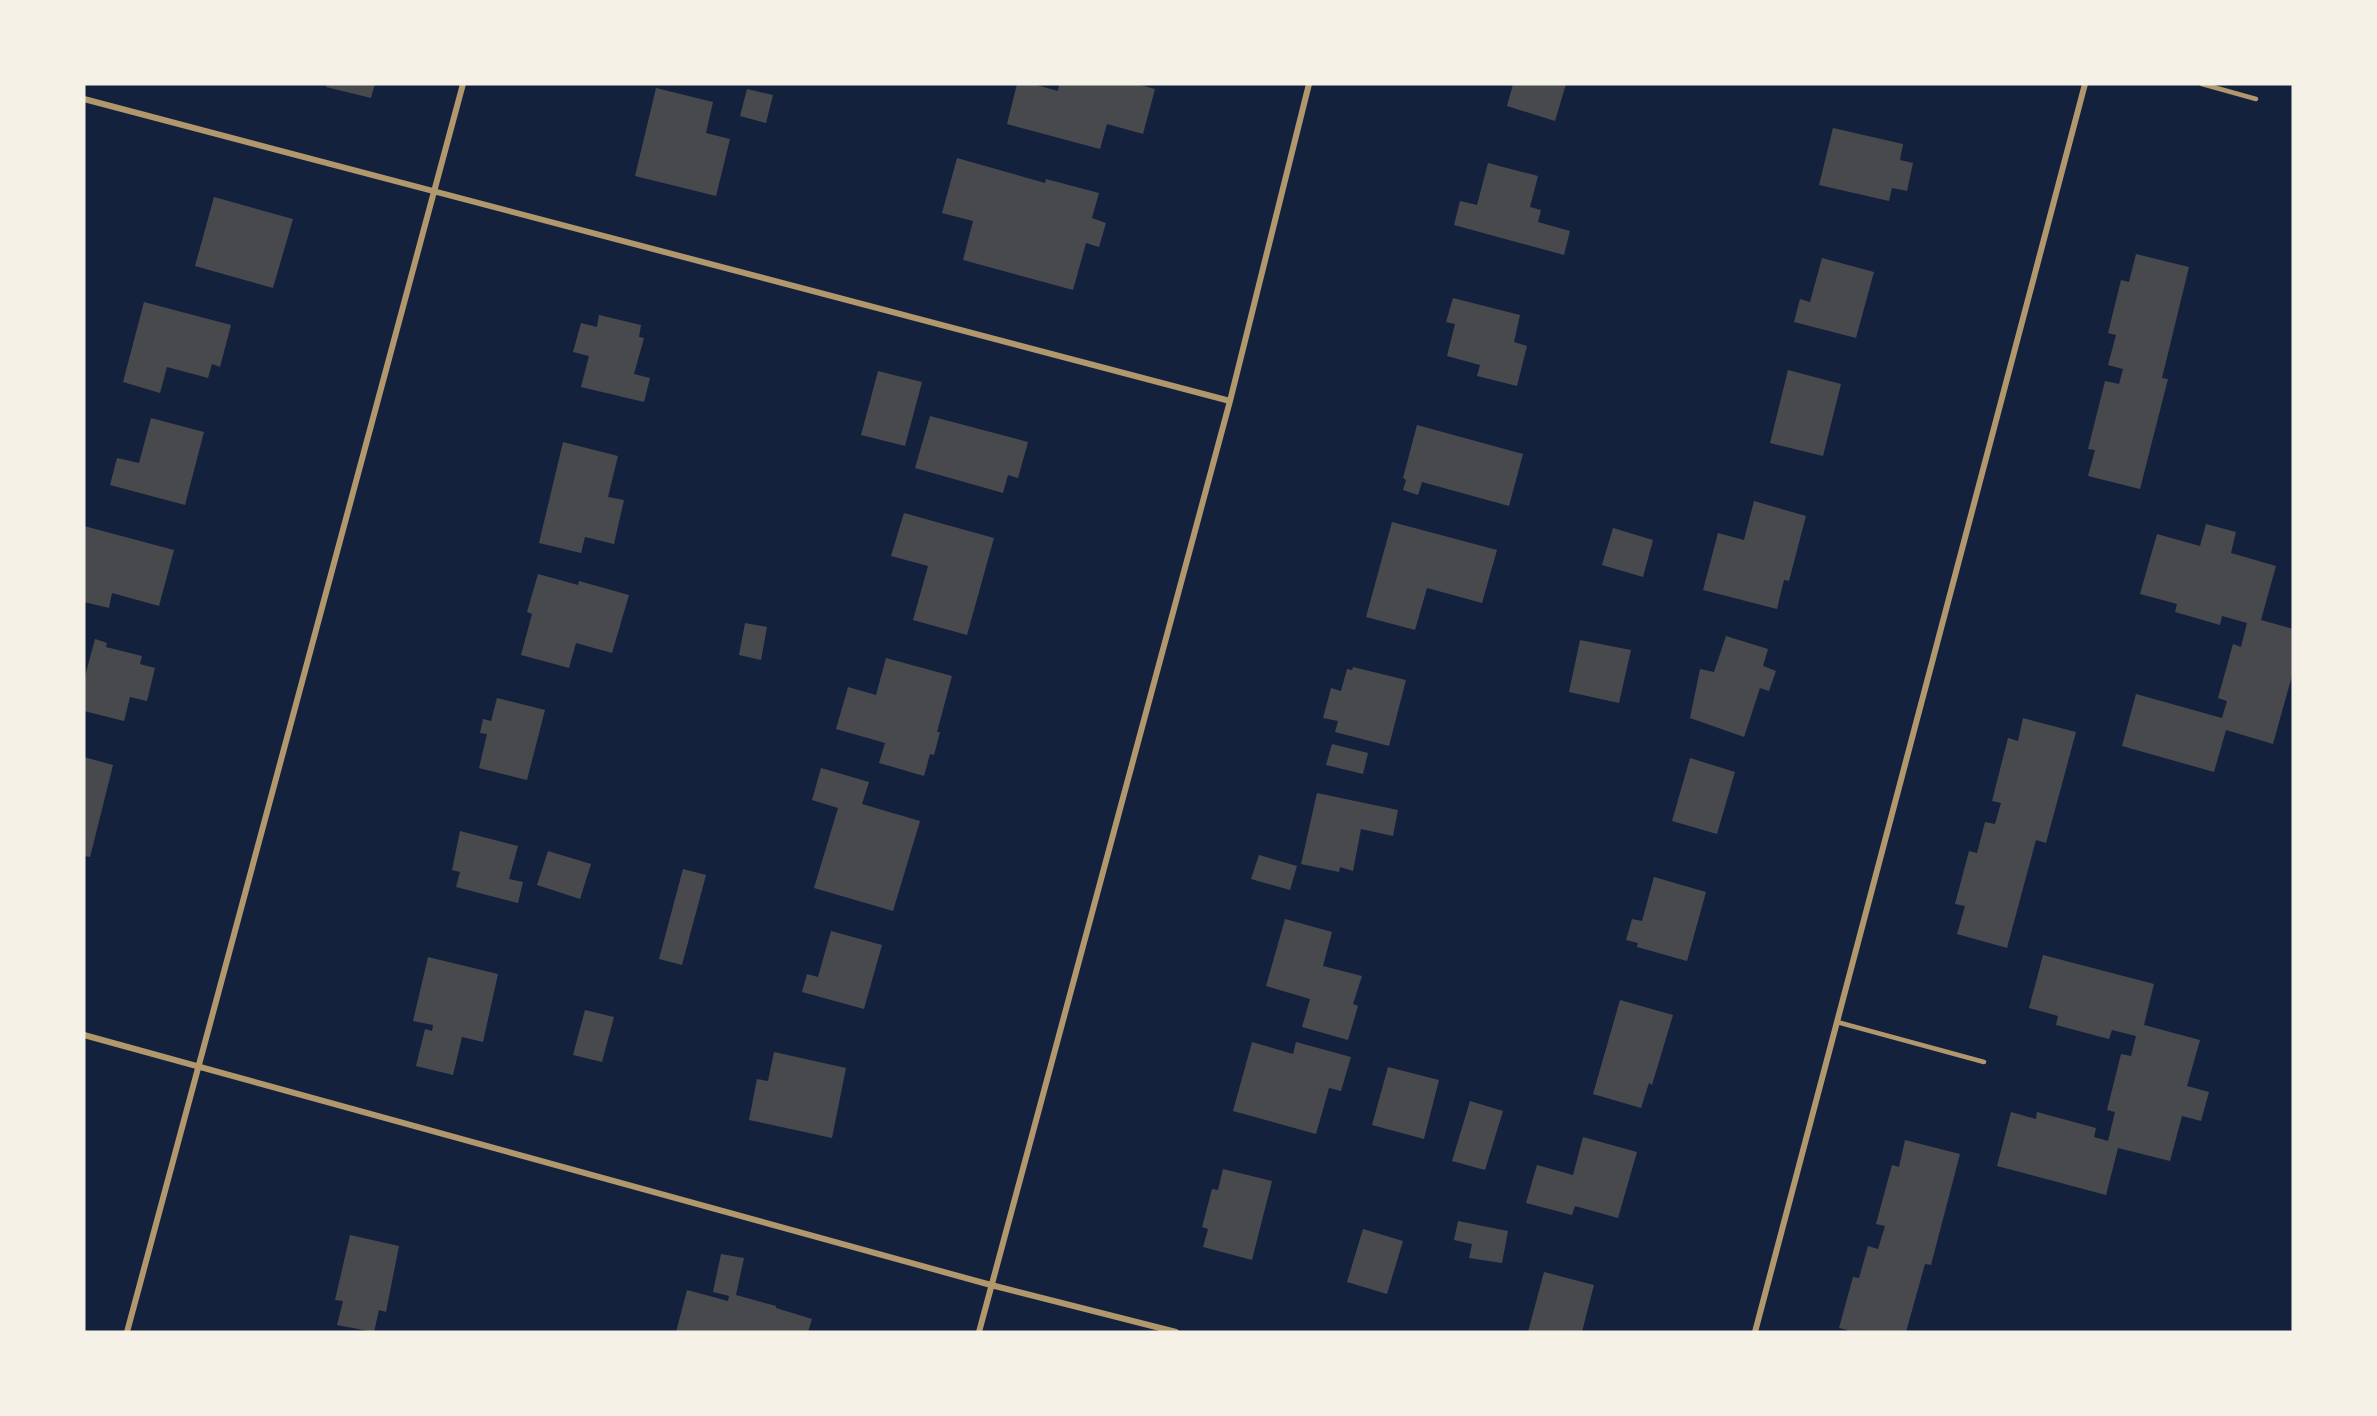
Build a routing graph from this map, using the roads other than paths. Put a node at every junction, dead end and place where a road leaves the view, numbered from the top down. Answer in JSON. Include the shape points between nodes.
{"nodes":[{"id":1,"x":463,"y":84,"type":"edge"},
{"id":2,"x":1309,"y":84,"type":"edge"},
{"id":3,"x":2085,"y":84,"type":"edge"},
{"id":4,"x":2202,"y":84,"type":"edge"},
{"id":5,"x":84,"y":99,"type":"edge"},
{"id":6,"x":2256,"y":99,"type":"dead end"},
{"id":7,"x":434,"y":190,"type":"junction"},
{"id":8,"x":1230,"y":401,"type":"junction"},
{"id":9,"x":1837,"y":1022,"type":"junction"},
{"id":10,"x":84,"y":1035,"type":"edge"},
{"id":11,"x":1984,"y":1062,"type":"dead end"},
{"id":12,"x":199,"y":1065,"type":"junction"},
{"id":13,"x":991,"y":1285,"type":"junction"},
{"id":14,"x":127,"y":1332,"type":"edge"},
{"id":15,"x":978,"y":1332,"type":"edge"},
{"id":16,"x":1176,"y":1332,"type":"edge"},
{"id":17,"x":1755,"y":1332,"type":"edge"}],
"edges":[{"from":1,"to":7,"type":"street"},
{"from":2,"to":8,"type":"street"},
{"from":3,"to":9,"type":"street"},
{"from":4,"to":6,"type":"lane"},
{"from":5,"to":7,"type":"street"},
{"from":7,"to":8,"type":"street"},
{"from":7,"to":12,"type":"street"},
{"from":8,"to":13,"type":"street"},
{"from":9,"to":11,"type":"lane"},
{"from":9,"to":17,"type":"street"},
{"from":10,"to":12,"type":"street"},
{"from":12,"to":13,"type":"street"},
{"from":12,"to":14,"type":"street"},
{"from":13,"to":15,"type":"street"},
{"from":13,"to":16,"type":"street"}]}
